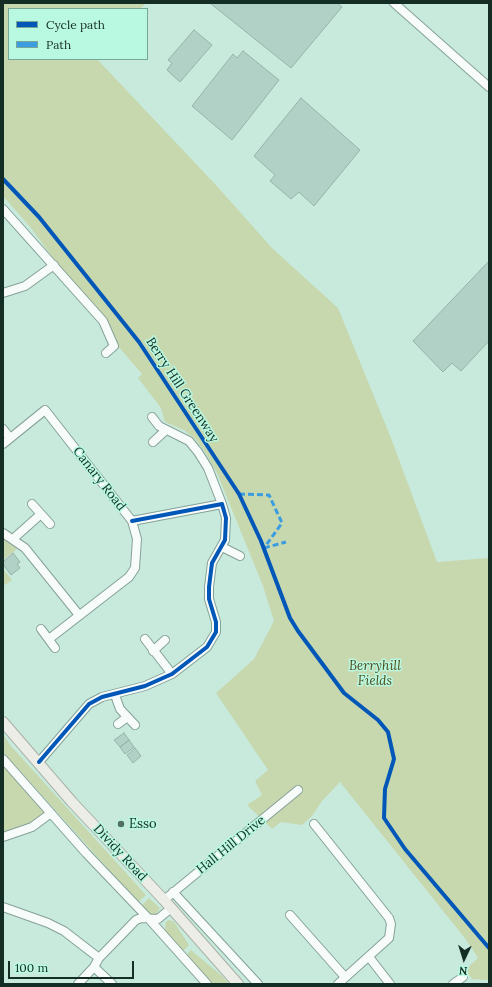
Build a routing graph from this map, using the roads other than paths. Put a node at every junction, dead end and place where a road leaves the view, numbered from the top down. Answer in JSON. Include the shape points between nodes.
{"nodes":[{"id":1,"x":394,"y":3,"type":"edge"},
{"id":2,"x":489,"y":87,"type":"edge"},
{"id":3,"x":3,"y":209,"type":"edge"},
{"id":4,"x":54,"y":265,"type":"junction"},
{"id":5,"x":3,"y":293,"type":"edge"},
{"id":6,"x":114,"y":346,"type":"junction"},
{"id":7,"x":106,"y":353,"type":"dead end"},
{"id":8,"x":119,"y":354,"type":"dead end"},
{"id":9,"x":152,"y":417,"type":"dead end"},
{"id":10,"x":3,"y":429,"type":"edge"},
{"id":11,"x":166,"y":430,"type":"junction"},
{"id":12,"x":10,"y":438,"type":"junction"},
{"id":13,"x":152,"y":442,"type":"dead end"},
{"id":14,"x":3,"y":444,"type":"edge"},
{"id":15,"x":32,"y":504,"type":"dead end"},
{"id":16,"x":222,"y":504,"type":"junction"},
{"id":17,"x":41,"y":514,"type":"junction"},
{"id":18,"x":132,"y":521,"type":"junction"},
{"id":19,"x":50,"y":524,"type":"dead end"},
{"id":20,"x":3,"y":533,"type":"edge"},
{"id":21,"x":13,"y":539,"type":"junction"},
{"id":22,"x":222,"y":546,"type":"junction"},
{"id":23,"x":240,"y":556,"type":"dead end"},
{"id":24,"x":79,"y":615,"type":"junction"},
{"id":25,"x":41,"y":629,"type":"dead end"},
{"id":26,"x":49,"y":639,"type":"junction"},
{"id":27,"x":145,"y":639,"type":"dead end"},
{"id":28,"x":165,"y":640,"type":"dead end"},
{"id":29,"x":55,"y":648,"type":"dead end"},
{"id":30,"x":153,"y":651,"type":"junction"},
{"id":31,"x":172,"y":674,"type":"junction"},
{"id":32,"x":115,"y":695,"type":"junction"},
{"id":33,"x":126,"y":718,"type":"junction"},
{"id":34,"x":3,"y":722,"type":"edge"},
{"id":35,"x":118,"y":724,"type":"dead end"},
{"id":36,"x":134,"y":725,"type":"dead end"},
{"id":37,"x":3,"y":759,"type":"edge"},
{"id":38,"x":39,"y":762,"type":"junction"},
{"id":39,"x":298,"y":790,"type":"dead end"},
{"id":40,"x":52,"y":813,"type":"junction"},
{"id":41,"x":314,"y":824,"type":"dead end"},
{"id":42,"x":3,"y":837,"type":"edge"},
{"id":43,"x":173,"y":892,"type":"junction"},
{"id":44,"x":164,"y":900,"type":"junction"},
{"id":45,"x":3,"y":907,"type":"edge"},
{"id":46,"x":170,"y":908,"type":"junction"},
{"id":47,"x":290,"y":916,"type":"dead end"},
{"id":48,"x":149,"y":919,"type":"junction"},
{"id":49,"x":369,"y":957,"type":"junction"},
{"id":50,"x":99,"y":958,"type":"junction"},
{"id":51,"x":94,"y":967,"type":"junction"},
{"id":52,"x":345,"y":977,"type":"junction"},
{"id":53,"x":462,"y":977,"type":"dead end"},
{"id":54,"x":78,"y":984,"type":"edge"},
{"id":55,"x":112,"y":984,"type":"edge"},
{"id":56,"x":207,"y":984,"type":"edge"},
{"id":57,"x":238,"y":984,"type":"edge"},
{"id":58,"x":258,"y":984,"type":"edge"},
{"id":59,"x":338,"y":984,"type":"edge"},
{"id":60,"x":390,"y":984,"type":"edge"},
{"id":61,"x":453,"y":984,"type":"edge"}],
"edges":[{"from":1,"to":2,"type":"street"},
{"from":3,"to":4,"type":"street"},
{"from":4,"to":5,"type":"street","via":[[25,286]]},
{"from":4,"to":6,"type":"street","via":[[103,321]]},
{"from":6,"to":7,"type":"street"},
{"from":6,"to":8,"type":"street"},
{"from":9,"to":11,"type":"street"},
{"from":10,"to":12,"type":"street"},
{"from":11,"to":13,"type":"street"},
{"from":11,"to":16,"type":"street","via":[[179,434],[198,452],[208,468]]},
{"from":12,"to":14,"type":"street","name":"Canary Road"},
{"from":12,"to":18,"type":"street","name":"Canary Road","via":[[46,410]]},
{"from":15,"to":17,"type":"street"},
{"from":16,"to":18,"type":"street"},
{"from":16,"to":22,"type":"street","via":[[226,530]]},
{"from":17,"to":19,"type":"street"},
{"from":17,"to":21,"type":"street"},
{"from":18,"to":24,"type":"street","name":"Canary Road","via":[[137,539],[135,568],[128,577]]},
{"from":20,"to":21,"type":"street"},
{"from":21,"to":24,"type":"street","via":[[25,548]]},
{"from":22,"to":23,"type":"street"},
{"from":22,"to":31,"type":"street","via":[[212,563],[209,587],[216,632],[207,647]]},
{"from":24,"to":26,"type":"street","name":"Canary Road"},
{"from":25,"to":26,"type":"street"},
{"from":26,"to":29,"type":"street"},
{"from":27,"to":30,"type":"street"},
{"from":28,"to":30,"type":"street"},
{"from":30,"to":31,"type":"street"},
{"from":31,"to":32,"type":"street"},
{"from":32,"to":33,"type":"street"},
{"from":32,"to":38,"type":"street","via":[[102,697],[89,704]]},
{"from":33,"to":35,"type":"street"},
{"from":33,"to":36,"type":"street"},
{"from":34,"to":38,"type":"main road","name":"Dividy Road"},
{"from":37,"to":40,"type":"street","name":"Dividy Road"},
{"from":38,"to":44,"type":"main road","name":"Dividy Road","via":[[72,802]]},
{"from":39,"to":43,"type":"street","name":"Hall Hill Drive"},
{"from":40,"to":42,"type":"street","via":[[32,827]]},
{"from":40,"to":48,"type":"street","name":"Dividy Road"},
{"from":41,"to":49,"type":"street","via":[[389,918],[389,938]]},
{"from":43,"to":44,"type":"street","name":"Hall Hill Drive"},
{"from":43,"to":58,"type":"street"},
{"from":44,"to":46,"type":"main road","name":"Dividy Road"},
{"from":45,"to":50,"type":"street","via":[[64,931]]},
{"from":46,"to":48,"type":"street","via":[[158,919]]},
{"from":46,"to":57,"type":"main road","name":"Dividy Road"},
{"from":47,"to":52,"type":"street"},
{"from":48,"to":50,"type":"street","via":[[136,920]]},
{"from":48,"to":56,"type":"street","name":"Dividy Road"},
{"from":49,"to":52,"type":"street"},
{"from":49,"to":60,"type":"street"},
{"from":50,"to":51,"type":"street"},
{"from":51,"to":54,"type":"street"},
{"from":51,"to":55,"type":"street"},
{"from":52,"to":59,"type":"street"},
{"from":53,"to":61,"type":"street"}]}
